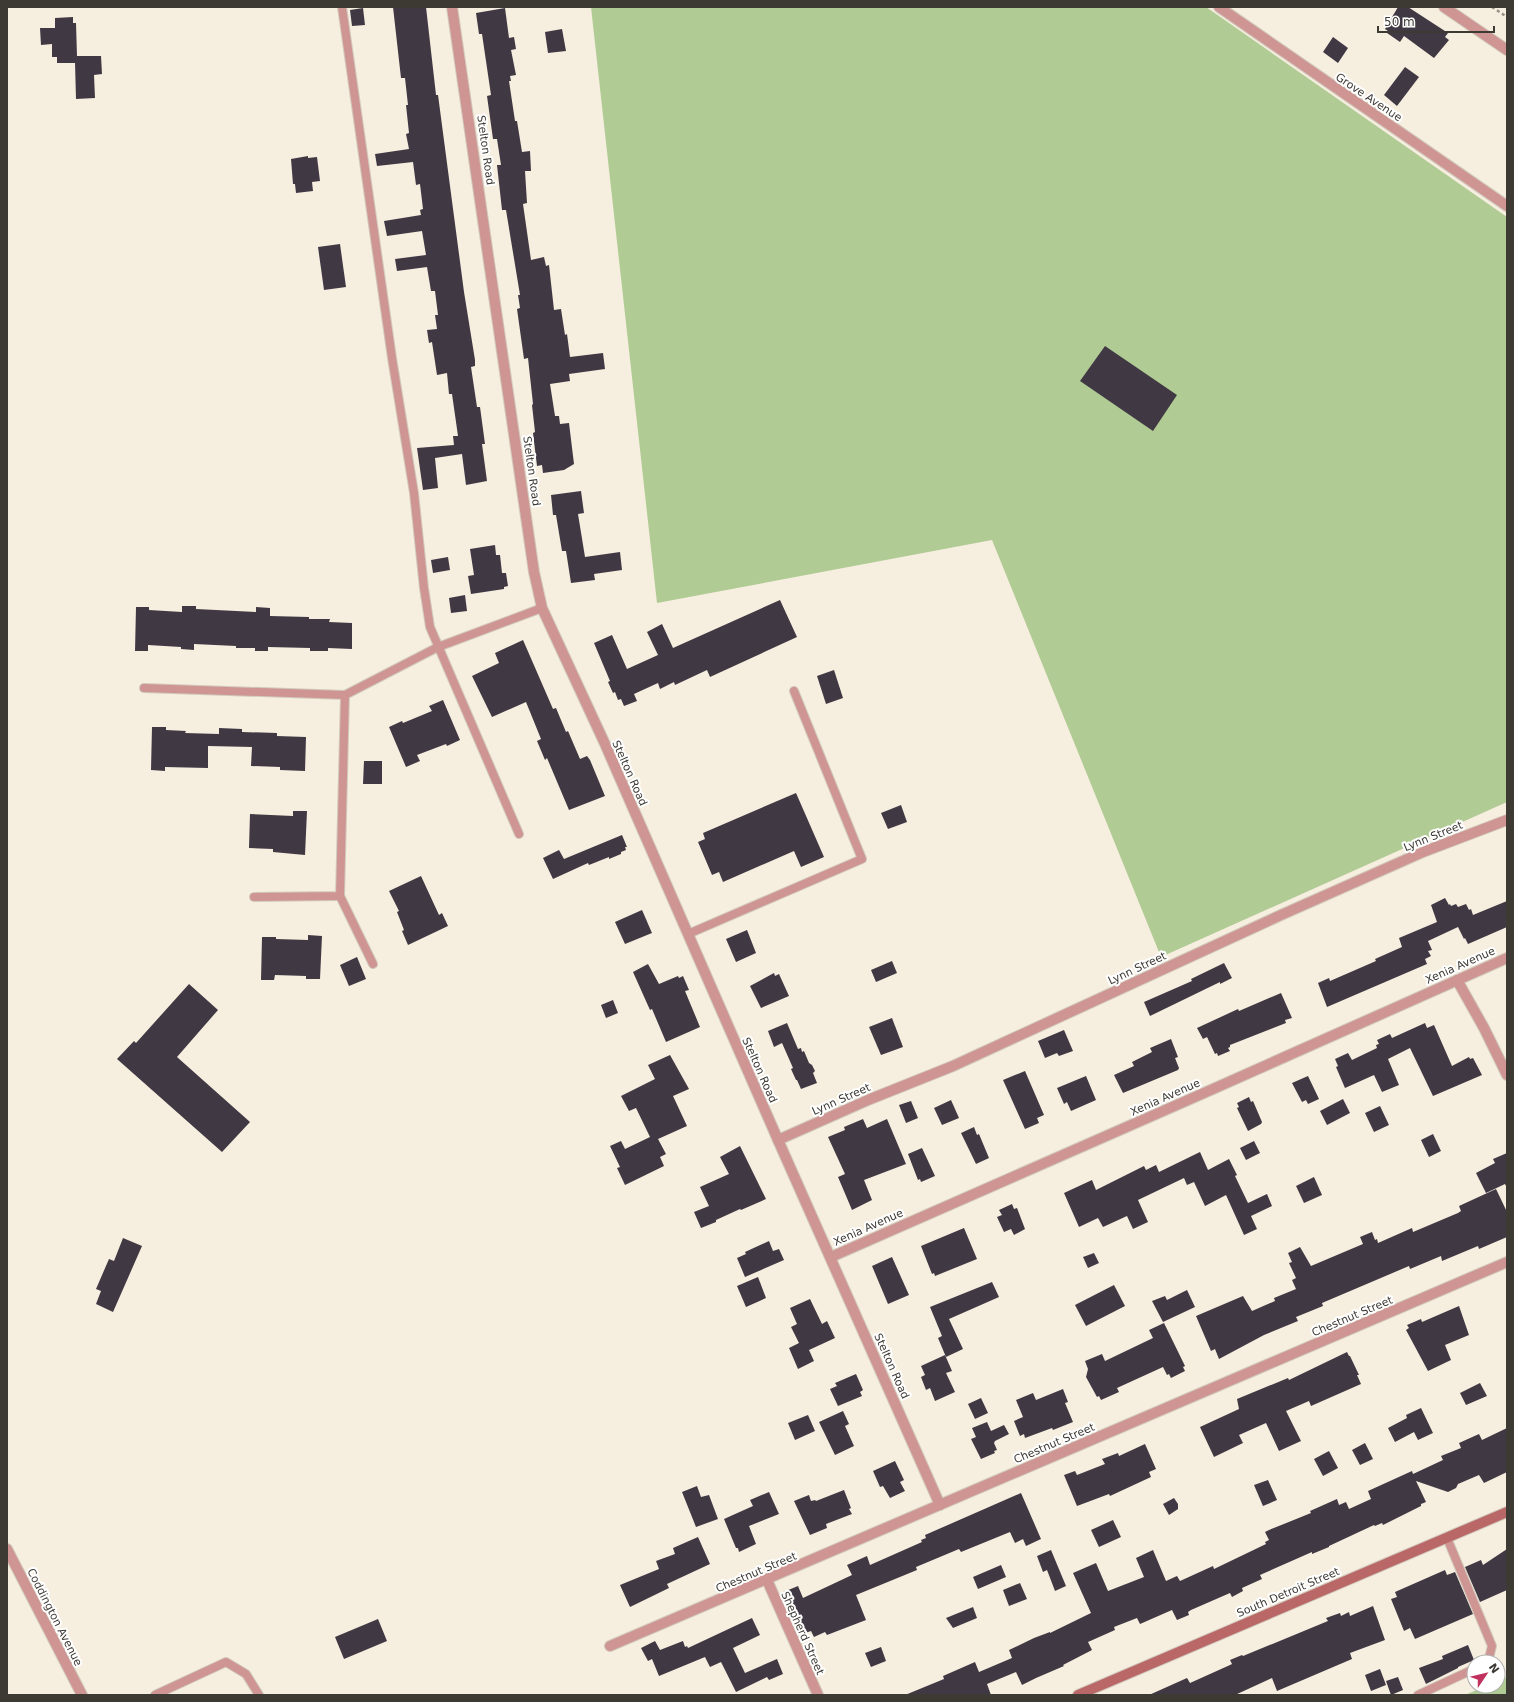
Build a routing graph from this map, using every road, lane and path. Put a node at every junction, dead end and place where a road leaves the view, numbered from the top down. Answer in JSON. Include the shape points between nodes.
{"nodes":[{"id":1,"x":342,"y":7,"type":"edge"},
{"id":2,"x":452,"y":7,"type":"edge"},
{"id":3,"x":1219,"y":7,"type":"edge"},
{"id":4,"x":1444,"y":7,"type":"edge"},
{"id":5,"x":1492,"y":7,"type":"edge"},
{"id":6,"x":1507,"y":17,"type":"edge"},
{"id":7,"x":1507,"y":50,"type":"edge"},
{"id":8,"x":1507,"y":206,"type":"edge"},
{"id":9,"x":542,"y":608,"type":"junction"},
{"id":10,"x":438,"y":647,"type":"junction"},
{"id":11,"x":144,"y":688,"type":"dead end"},
{"id":12,"x":794,"y":691,"type":"dead end"},
{"id":13,"x":345,"y":695,"type":"junction"},
{"id":14,"x":1507,"y":820,"type":"edge"},
{"id":15,"x":519,"y":834,"type":"dead end"},
{"id":16,"x":340,"y":896,"type":"junction"},
{"id":17,"x":254,"y":897,"type":"dead end"},
{"id":18,"x":688,"y":934,"type":"junction"},
{"id":19,"x":1507,"y":958,"type":"edge"},
{"id":20,"x":373,"y":964,"type":"dead end"},
{"id":21,"x":1457,"y":980,"type":"junction"},
{"id":22,"x":1507,"y":1075,"type":"edge"},
{"id":23,"x":778,"y":1140,"type":"junction"},
{"id":24,"x":831,"y":1257,"type":"junction"},
{"id":25,"x":1507,"y":1262,"type":"edge"},
{"id":26,"x":940,"y":1505,"type":"junction"},
{"id":27,"x":1507,"y":1512,"type":"edge"},
{"id":28,"x":1447,"y":1538,"type":"junction"},
{"id":29,"x":7,"y":1549,"type":"edge"},
{"id":30,"x":767,"y":1580,"type":"junction"},
{"id":31,"x":610,"y":1646,"type":"dead end"},
{"id":32,"x":1490,"y":1654,"type":"edge"},
{"id":33,"x":1466,"y":1674,"type":"edge"},
{"id":34,"x":1097,"y":1691,"type":"edge"},
{"id":35,"x":82,"y":1695,"type":"edge"},
{"id":36,"x":155,"y":1695,"type":"edge"},
{"id":37,"x":259,"y":1695,"type":"edge"},
{"id":38,"x":818,"y":1695,"type":"edge"},
{"id":39,"x":1078,"y":1695,"type":"edge"},
{"id":40,"x":1418,"y":1695,"type":"edge"}],
"edges":[{"from":1,"to":10,"type":"lane","via":[[414,493],[430,628]]},
{"from":2,"to":9,"type":"street","name":"Stelton Road","via":[[533,564]]},
{"from":3,"to":8,"type":"street","name":"Grove Avenue"},
{"from":4,"to":7,"type":"street"},
{"from":5,"to":6,"type":"path"},
{"from":9,"to":10,"type":"lane"},
{"from":9,"to":18,"type":"street","name":"Stelton Road"},
{"from":10,"to":13,"type":"lane"},
{"from":10,"to":15,"type":"lane"},
{"from":11,"to":13,"type":"lane"},
{"from":12,"to":18,"type":"lane","via":[[862,859]]},
{"from":13,"to":16,"type":"lane"},
{"from":14,"to":23,"type":"street","name":"Lynn Street","via":[[1409,858],[953,1066]]},
{"from":16,"to":17,"type":"lane"},
{"from":16,"to":20,"type":"lane"},
{"from":18,"to":23,"type":"street","name":"Stelton Road"},
{"from":19,"to":21,"type":"street","name":"Xenia Avenue"},
{"from":21,"to":22,"type":"street"},
{"from":21,"to":24,"type":"street","name":"Xenia Avenue"},
{"from":23,"to":24,"type":"street","name":"Stelton Road"},
{"from":24,"to":26,"type":"street","name":"Stelton Road"},
{"from":25,"to":26,"type":"street","name":"Chestnut Street"},
{"from":26,"to":30,"type":"street","name":"Chestnut Street"},
{"from":27,"to":28,"type":"main road","name":"South Detroit Street"},
{"from":28,"to":32,"type":"lane","via":[[1492,1646]]},
{"from":28,"to":34,"type":"main road","name":"South Detroit Street"},
{"from":29,"to":35,"type":"street","name":"Coddington Avenue"},
{"from":30,"to":31,"type":"street","name":"Chestnut Street"},
{"from":30,"to":38,"type":"street","name":"Shepherd Street"},
{"from":33,"to":40,"type":"lane"},
{"from":34,"to":39,"type":"main road","name":"South Detroit Street"},
{"from":36,"to":37,"type":"lane","via":[[226,1662],[246,1674]]}]}
